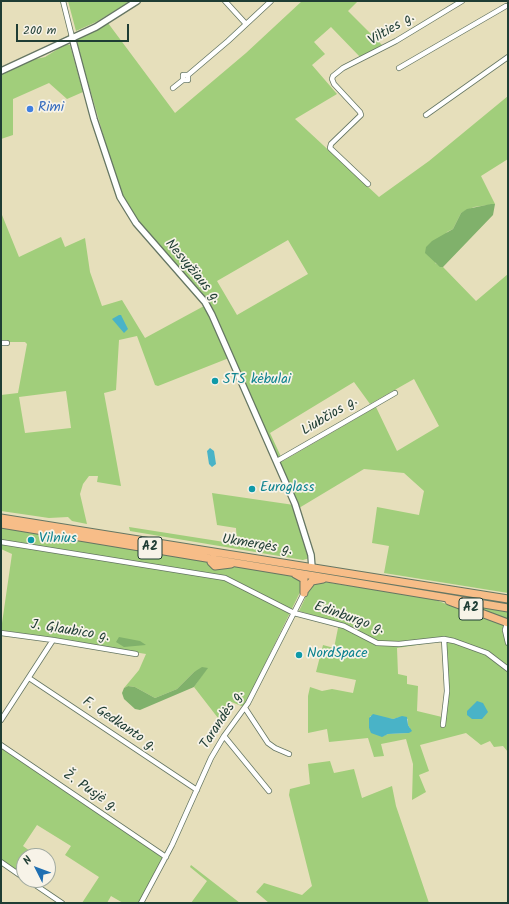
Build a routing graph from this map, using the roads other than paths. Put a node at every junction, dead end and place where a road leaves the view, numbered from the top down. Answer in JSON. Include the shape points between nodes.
{"nodes":[{"id":1,"x":63,"y":1,"type":"edge"},
{"id":2,"x":137,"y":1,"type":"edge"},
{"id":3,"x":225,"y":1,"type":"edge"},
{"id":4,"x":271,"y":1,"type":"edge"},
{"id":5,"x":462,"y":1,"type":"edge"},
{"id":6,"x":502,"y":1,"type":"edge"},
{"id":7,"x":507,"y":7,"type":"edge"},
{"id":8,"x":246,"y":24,"type":"junction"},
{"id":9,"x":72,"y":37,"type":"junction"},
{"id":10,"x":508,"y":57,"type":"edge"},
{"id":11,"x":399,"y":68,"type":"dead end"},
{"id":12,"x":1,"y":71,"type":"edge"},
{"id":13,"x":173,"y":88,"type":"dead end"},
{"id":14,"x":426,"y":115,"type":"dead end"},
{"id":15,"x":368,"y":184,"type":"dead end"},
{"id":16,"x":1,"y":343,"type":"edge"},
{"id":17,"x":7,"y":343,"type":"dead end"},
{"id":18,"x":395,"y":393,"type":"dead end"},
{"id":19,"x":278,"y":462,"type":"junction"},
{"id":20,"x":1,"y":518,"type":"edge"},
{"id":21,"x":1,"y":524,"type":"edge"},
{"id":22,"x":1,"y":542,"type":"edge"},
{"id":23,"x":232,"y":555,"type":"junction"},
{"id":24,"x":212,"y":558,"type":"junction"},
{"id":25,"x":312,"y":568,"type":"junction"},
{"id":26,"x":284,"y":570,"type":"junction"},
{"id":27,"x":332,"y":578,"type":"junction"},
{"id":28,"x":304,"y":593,"type":"junction"},
{"id":29,"x":434,"y":595,"type":"junction"},
{"id":30,"x":508,"y":600,"type":"edge"},
{"id":31,"x":508,"y":608,"type":"edge"},
{"id":32,"x":294,"y":613,"type":"junction"},
{"id":33,"x":508,"y":623,"type":"edge"},
{"id":34,"x":1,"y":633,"type":"edge"},
{"id":35,"x":444,"y":639,"type":"junction"},
{"id":36,"x":53,"y":640,"type":"junction"},
{"id":37,"x":508,"y":643,"type":"edge"},
{"id":38,"x":136,"y":654,"type":"dead end"},
{"id":39,"x":508,"y":669,"type":"edge"},
{"id":40,"x":29,"y":678,"type":"junction"},
{"id":41,"x":245,"y":708,"type":"junction"},
{"id":42,"x":1,"y":720,"type":"edge"},
{"id":43,"x":443,"y":725,"type":"dead end"},
{"id":44,"x":224,"y":736,"type":"junction"},
{"id":45,"x":1,"y":746,"type":"edge"},
{"id":46,"x":289,"y":754,"type":"dead end"},
{"id":47,"x":197,"y":790,"type":"junction"},
{"id":48,"x":269,"y":791,"type":"dead end"},
{"id":49,"x":166,"y":857,"type":"junction"},
{"id":50,"x":1,"y":862,"type":"edge"},
{"id":51,"x":16,"y":872,"type":"edge"},
{"id":52,"x":40,"y":888,"type":"edge"},
{"id":53,"x":62,"y":903,"type":"edge"},
{"id":54,"x":141,"y":903,"type":"edge"}],
"edges":[{"from":1,"to":9,"type":"street"},
{"from":2,"to":9,"type":"street","via":[[103,23]]},
{"from":3,"to":8,"type":"street"},
{"from":4,"to":8,"type":"street"},
{"from":5,"to":15,"type":"street","name":"Vilties g.","via":[[333,76],[334,84],[360,112],[359,119],[330,146],[331,150]]},
{"from":6,"to":7,"type":"street"},
{"from":7,"to":11,"type":"street"},
{"from":8,"to":13,"type":"street","via":[[188,75],[188,80],[183,80]]},
{"from":9,"to":12,"type":"street"},
{"from":9,"to":19,"type":"street","name":"Nesvyžiaus g.","via":[[94,119],[124,206],[144,233],[205,302]]},
{"from":10,"to":14,"type":"street"},
{"from":16,"to":17,"type":"street"},
{"from":18,"to":19,"type":"street","name":"Liubčios g."},
{"from":19,"to":25,"type":"street","name":"Nesvyžiaus g.","via":[[299,515],[311,555]]},
{"from":20,"to":23,"type":"highway","name":"Ukmergės g.","number":"A2"},
{"from":21,"to":24,"type":"highway","name":"Ukmergės g.","number":"A2"},
{"from":22,"to":32,"type":"street","name":"Edinburgo g.","via":[[225,578]]},
{"from":23,"to":24,"type":"highway"},
{"from":23,"to":25,"type":"highway","name":"Ukmergės g.","number":"A2"},
{"from":24,"to":26,"type":"highway","name":"Ukmergės g.","number":"A2","via":[[211,562],[215,566],[238,562]]},
{"from":25,"to":30,"type":"highway","name":"Ukmergės g.","number":"A2"},
{"from":26,"to":27,"type":"highway","name":"Ukmergės g.","number":"A2"},
{"from":26,"to":28,"type":"highway","via":[[303,578]]},
{"from":27,"to":28,"type":"highway","via":[[312,581]]},
{"from":27,"to":29,"type":"highway","name":"Ukmergės g.","number":"A2"},
{"from":28,"to":32,"type":"street","name":"Tarandės g."},
{"from":29,"to":31,"type":"highway"},
{"from":29,"to":33,"type":"highway","number":"A2"},
{"from":32,"to":35,"type":"street","name":"Edinburgo g.","via":[[344,626],[376,643],[399,644]]},
{"from":32,"to":41,"type":"street","name":"Tarandės g."},
{"from":33,"to":37,"type":"street","via":[[505,630]]},
{"from":34,"to":36,"type":"street","name":"J. Glaubico g."},
{"from":35,"to":39,"type":"street","name":"Edinburgo g.","via":[[478,649]]},
{"from":35,"to":43,"type":"street","via":[[448,692]]},
{"from":36,"to":38,"type":"street","name":"J. Glaubico g."},
{"from":36,"to":40,"type":"street"},
{"from":40,"to":42,"type":"street"},
{"from":40,"to":47,"type":"street","name":"F. Gedkanto g."},
{"from":41,"to":44,"type":"street","name":"Tarandės g."},
{"from":41,"to":46,"type":"street","via":[[268,743]]},
{"from":44,"to":47,"type":"street","name":"Tarandės g.","via":[[210,759]]},
{"from":44,"to":48,"type":"street"},
{"from":45,"to":49,"type":"street","name":"Ž. Pusjė g."},
{"from":47,"to":49,"type":"street","name":"Tarandės g."},
{"from":49,"to":54,"type":"street","name":"Tarandės g."},
{"from":50,"to":51,"type":"street"},
{"from":52,"to":53,"type":"street"}]}
